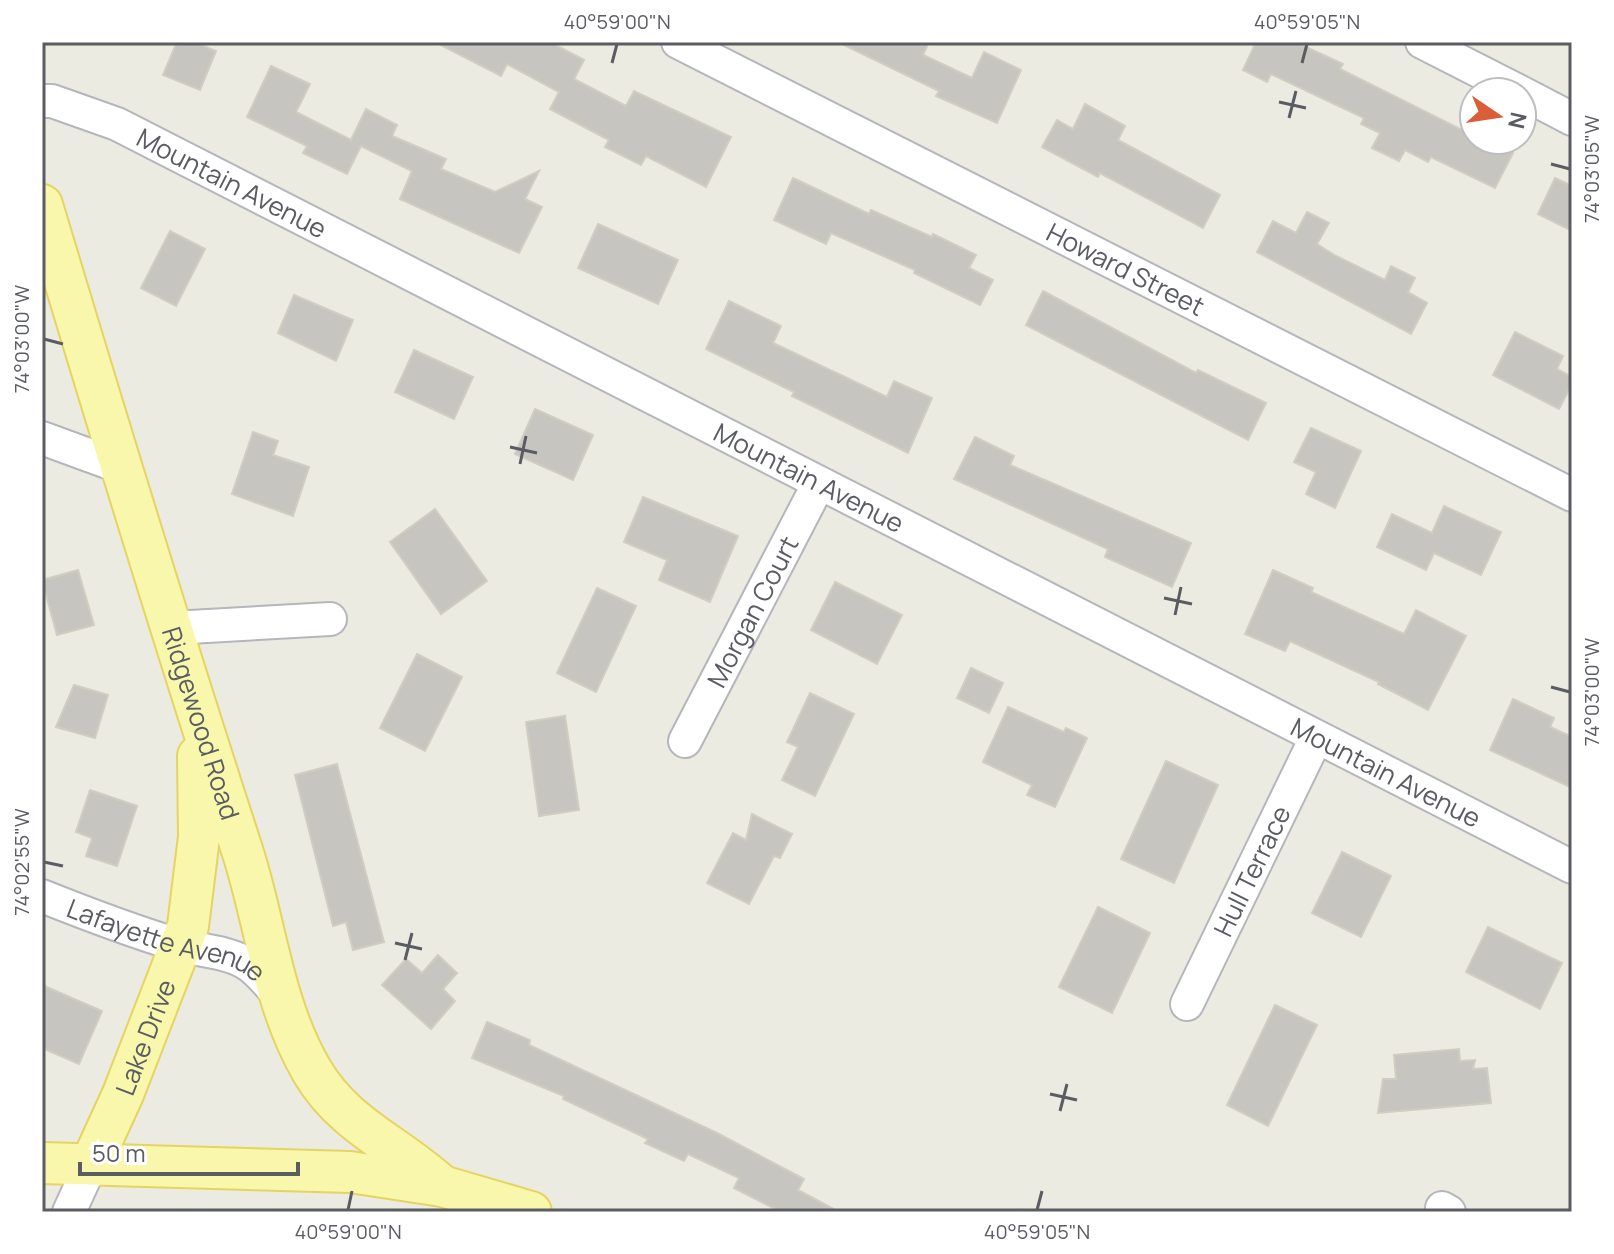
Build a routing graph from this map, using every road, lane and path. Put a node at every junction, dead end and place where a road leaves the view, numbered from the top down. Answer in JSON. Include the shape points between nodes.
{"nodes":[{"id":1,"x":678,"y":42,"type":"edge"},
{"id":2,"x":1422,"y":42,"type":"edge"},
{"id":3,"x":1488,"y":76,"type":"edge"},
{"id":4,"x":42,"y":101,"type":"edge"},
{"id":5,"x":1538,"y":102,"type":"edge"},
{"id":6,"x":1572,"y":119,"type":"edge"},
{"id":7,"x":42,"y":205,"type":"edge"},
{"id":8,"x":42,"y":438,"type":"edge"},
{"id":9,"x":121,"y":467,"type":"junction"},
{"id":10,"x":819,"y":483,"type":"junction"},
{"id":11,"x":1572,"y":495,"type":"edge"},
{"id":12,"x":330,"y":619,"type":"dead end"},
{"id":13,"x":172,"y":628,"type":"junction"},
{"id":14,"x":196,"y":712,"type":"junction"},
{"id":15,"x":1316,"y":738,"type":"junction"},
{"id":16,"x":685,"y":741,"type":"dead end"},
{"id":17,"x":1572,"y":867,"type":"edge"},
{"id":18,"x":42,"y":896,"type":"edge"},
{"id":19,"x":182,"y":946,"type":"junction"},
{"id":20,"x":280,"y":997,"type":"junction"},
{"id":21,"x":1187,"y":1004,"type":"dead end"},
{"id":22,"x":42,"y":1163,"type":"edge"},
{"id":23,"x":91,"y":1164,"type":"junction"},
{"id":24,"x":427,"y":1183,"type":"junction"},
{"id":25,"x":69,"y":1212,"type":"edge"},
{"id":26,"x":531,"y":1212,"type":"edge"}],
"edges":[{"from":1,"to":11,"type":"street","name":"Howard Street"},
{"from":2,"to":3,"type":"street"},
{"from":4,"to":10,"type":"street","name":"Mountain Avenue","via":[[117,124]]},
{"from":5,"to":6,"type":"street"},
{"from":7,"to":9,"type":"main road","name":"Ridgewood Road"},
{"from":8,"to":9,"type":"street"},
{"from":9,"to":13,"type":"main road","name":"Ridgewood Road"},
{"from":10,"to":15,"type":"street","name":"Mountain Avenue"},
{"from":10,"to":16,"type":"street","name":"Morgan Court"},
{"from":12,"to":13,"type":"street"},
{"from":13,"to":14,"type":"main road","name":"Ridgewood Road"},
{"from":14,"to":19,"type":"main road","name":"Lake Drive","via":[[199,837]]},
{"from":14,"to":20,"type":"main road","name":"Ridgewood Road","via":[[247,866]]},
{"from":15,"to":17,"type":"street","name":"Mountain Avenue"},
{"from":15,"to":21,"type":"street","name":"Hull Terrace"},
{"from":18,"to":19,"type":"street","name":"Lafayette Avenue"},
{"from":19,"to":20,"type":"street","name":"Lafayette Avenue","via":[[244,962]]},
{"from":19,"to":23,"type":"main road","name":"Lake Drive"},
{"from":20,"to":24,"type":"main road","name":"Ridgewood Road","via":[[311,1070],[336,1105],[421,1166]]},
{"from":22,"to":23,"type":"main road"},
{"from":23,"to":24,"type":"main road","via":[[350,1172]]},
{"from":23,"to":25,"type":"street","name":"Lake Drive"},
{"from":24,"to":26,"type":"main road"}]}
